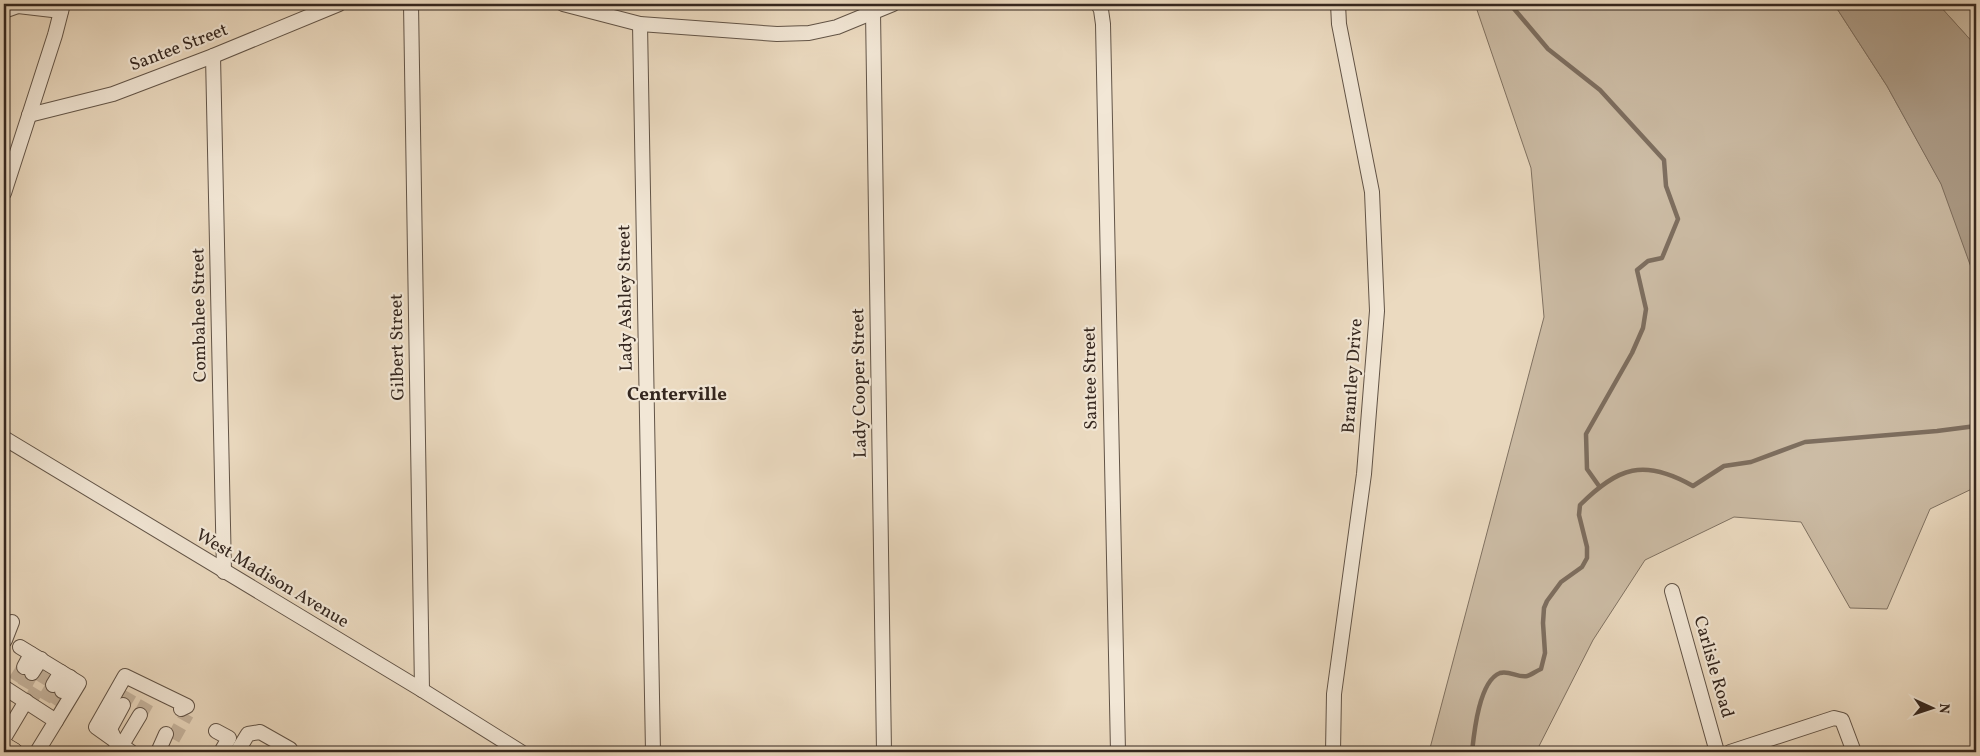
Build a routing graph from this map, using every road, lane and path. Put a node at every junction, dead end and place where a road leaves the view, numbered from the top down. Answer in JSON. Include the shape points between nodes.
{"nodes":[{"id":1,"x":339,"y":4,"type":"edge"},
{"id":2,"x":411,"y":4,"type":"edge"},
{"id":3,"x":563,"y":4,"type":"edge"},
{"id":4,"x":893,"y":4,"type":"edge"},
{"id":5,"x":1098,"y":4,"type":"edge"},
{"id":6,"x":1338,"y":4,"type":"edge"},
{"id":7,"x":17,"y":5,"type":"edge"},
{"id":8,"x":62,"y":7,"type":"edge"},
{"id":9,"x":4,"y":11,"type":"edge"},
{"id":10,"x":873,"y":12,"type":"junction"},
{"id":11,"x":640,"y":24,"type":"junction"},
{"id":12,"x":213,"y":56,"type":"junction"},
{"id":13,"x":29,"y":114,"type":"junction"},
{"id":14,"x":8,"y":171,"type":"edge"},
{"id":15,"x":4,"y":193,"type":"edge"},
{"id":16,"x":4,"y":438,"type":"edge"},
{"id":17,"x":224,"y":572,"type":"junction"},
{"id":18,"x":1672,"y":591,"type":"dead end"},
{"id":19,"x":12,"y":622,"type":"dead end"},
{"id":20,"x":4,"y":640,"type":"edge"},
{"id":21,"x":28,"y":670,"type":"dead end"},
{"id":22,"x":422,"y":690,"type":"junction"},
{"id":23,"x":30,"y":700,"type":"edge"},
{"id":24,"x":132,"y":709,"type":"tunnel mouth"},
{"id":25,"x":185,"y":710,"type":"dead end"},
{"id":26,"x":216,"y":732,"type":"dead end"},
{"id":27,"x":4,"y":738,"type":"edge"},
{"id":28,"x":4,"y":746,"type":"edge"},
{"id":29,"x":124,"y":750,"type":"edge"},
{"id":30,"x":14,"y":752,"type":"edge"},
{"id":31,"x":37,"y":752,"type":"edge"},
{"id":32,"x":158,"y":752,"type":"edge"},
{"id":33,"x":162,"y":752,"type":"edge"},
{"id":34,"x":221,"y":752,"type":"edge"},
{"id":35,"x":237,"y":752,"type":"edge"},
{"id":36,"x":290,"y":752,"type":"edge"},
{"id":37,"x":518,"y":752,"type":"edge"},
{"id":38,"x":653,"y":752,"type":"edge"},
{"id":39,"x":884,"y":752,"type":"edge"},
{"id":40,"x":1118,"y":752,"type":"edge"},
{"id":41,"x":1333,"y":752,"type":"edge"},
{"id":42,"x":1717,"y":752,"type":"edge"},
{"id":43,"x":1730,"y":752,"type":"edge"},
{"id":44,"x":1854,"y":752,"type":"edge"}],
"edges":[{"from":1,"to":12,"type":"street","name":"Santee Street"},
{"from":2,"to":22,"type":"street","name":"Gilbert Street"},
{"from":3,"to":11,"type":"street"},
{"from":4,"to":10,"type":"street"},
{"from":5,"to":40,"type":"street","name":"Santee Street","via":[[1103,24]]},
{"from":6,"to":41,"type":"street","name":"Brantley Drive","via":[[1339,24],[1372,192],[1377,311],[1364,474],[1334,694]]},
{"from":7,"to":8,"type":"street"},
{"from":7,"to":9,"type":"street"},
{"from":8,"to":13,"type":"street"},
{"from":10,"to":11,"type":"street","via":[[837,27],[809,33],[756,33]]},
{"from":10,"to":39,"type":"street","name":"Lady Cooper Street"},
{"from":11,"to":38,"type":"street","name":"Lady Ashley Street"},
{"from":12,"to":13,"type":"street","name":"Santee Street","via":[[113,94]]},
{"from":12,"to":17,"type":"street","name":"Combahee Street"},
{"from":13,"to":14,"type":"street"},
{"from":14,"to":15,"type":"street"},
{"from":16,"to":17,"type":"street","name":"West Madison Avenue"},
{"from":17,"to":22,"type":"street","name":"West Madison Avenue"},
{"from":18,"to":42,"type":"street","name":"Carlisle Road"},
{"from":19,"to":20,"type":"street"},
{"from":21,"to":23,"type":"street","via":[[48,669],[79,683]]},
{"from":22,"to":37,"type":"street","name":"West Madison Avenue"},
{"from":23,"to":27,"type":"street"},
{"from":23,"to":31,"type":"street"},
{"from":24,"to":29,"type":"street"},
{"from":25,"to":29,"type":"street","via":[[143,693],[125,676],[96,727]]},
{"from":26,"to":34,"type":"street","via":[[229,738]]},
{"from":28,"to":30,"type":"main road"},
{"from":32,"to":33,"type":"street","via":[[169,737]]},
{"from":35,"to":36,"type":"street","via":[[248,734],[260,732]]},
{"from":43,"to":44,"type":"street","via":[[1834,718],[1842,720]]}]}
